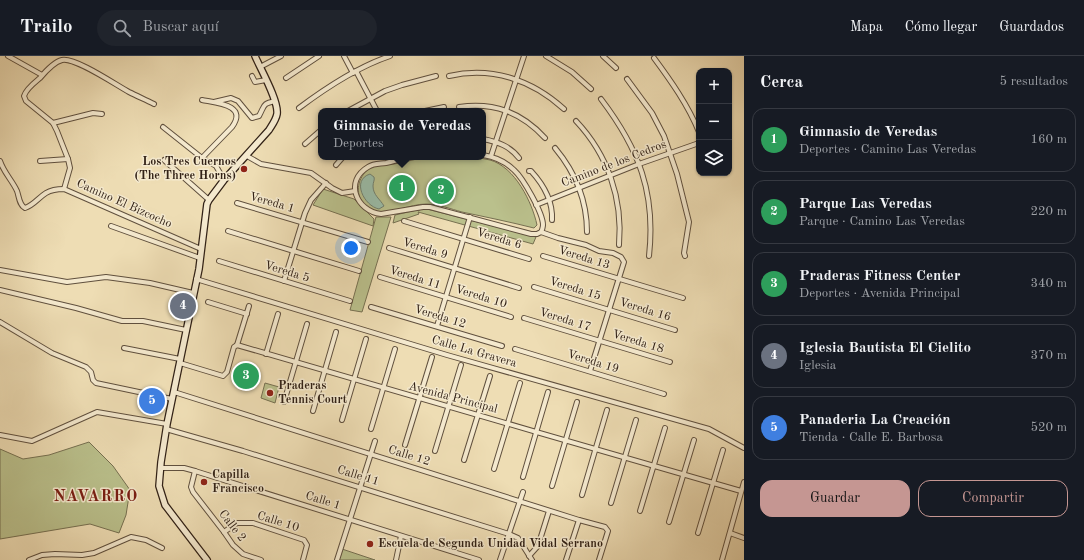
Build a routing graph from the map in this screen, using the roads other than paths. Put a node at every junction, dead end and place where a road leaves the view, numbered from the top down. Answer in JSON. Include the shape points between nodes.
{"nodes":[{"id":1,"x":8,"y":56,"type":"edge"},
{"id":2,"x":255,"y":56,"type":"edge"},
{"id":3,"x":281,"y":56,"type":"edge"},
{"id":4,"x":319,"y":56,"type":"edge"},
{"id":5,"x":344,"y":56,"type":"edge"},
{"id":6,"x":390,"y":56,"type":"edge"},
{"id":7,"x":524,"y":56,"type":"edge"},
{"id":8,"x":546,"y":56,"type":"edge"},
{"id":9,"x":603,"y":56,"type":"edge"},
{"id":10,"x":654,"y":58,"type":"dead end"},
{"id":11,"x":260,"y":67,"type":"junction"},
{"id":12,"x":616,"y":68,"type":"dead end"},
{"id":13,"x":355,"y":72,"type":"junction"},
{"id":14,"x":42,"y":75,"type":"junction"},
{"id":15,"x":252,"y":76,"type":"dead end"},
{"id":16,"x":436,"y":76,"type":"dead end"},
{"id":17,"x":449,"y":76,"type":"dead end"},
{"id":18,"x":286,"y":78,"type":"dead end"},
{"id":19,"x":516,"y":79,"type":"junction"},
{"id":20,"x":627,"y":79,"type":"dead end"},
{"id":21,"x":266,"y":80,"type":"junction"},
{"id":22,"x":591,"y":89,"type":"dead end"},
{"id":23,"x":371,"y":98,"type":"junction"},
{"id":24,"x":601,"y":99,"type":"dead end"},
{"id":25,"x":202,"y":100,"type":"dead end"},
{"id":26,"x":275,"y":101,"type":"junction"},
{"id":27,"x":213,"y":102,"type":"junction"},
{"id":28,"x":154,"y":104,"type":"dead end"},
{"id":29,"x":444,"y":107,"type":"dead end"},
{"id":30,"x":459,"y":107,"type":"dead end"},
{"id":31,"x":299,"y":108,"type":"dead end"},
{"id":32,"x":353,"y":108,"type":"edge"},
{"id":33,"x":376,"y":108,"type":"edge"},
{"id":34,"x":439,"y":108,"type":"edge"},
{"id":35,"x":564,"y":109,"type":"dead end"},
{"id":36,"x":506,"y":110,"type":"junction"},
{"id":37,"x":102,"y":114,"type":"dead end"},
{"id":38,"x":576,"y":121,"type":"dead end"},
{"id":39,"x":53,"y":123,"type":"junction"},
{"id":40,"x":696,"y":124,"type":"edge"},
{"id":41,"x":163,"y":127,"type":"dead end"},
{"id":42,"x":318,"y":133,"type":"edge"},
{"id":43,"x":545,"y":138,"type":"dead end"},
{"id":44,"x":486,"y":139,"type":"edge"},
{"id":45,"x":496,"y":141,"type":"junction"},
{"id":46,"x":305,"y":144,"type":"dead end"},
{"id":47,"x":696,"y":144,"type":"edge"},
{"id":48,"x":555,"y":148,"type":"dead end"},
{"id":49,"x":670,"y":154,"type":"junction"},
{"id":50,"x":486,"y":155,"type":"edge"},
{"id":51,"x":247,"y":156,"type":"junction"},
{"id":52,"x":491,"y":156,"type":"junction"},
{"id":53,"x":202,"y":158,"type":"junction"},
{"id":54,"x":519,"y":158,"type":"dead end"},
{"id":55,"x":68,"y":159,"type":"junction"},
{"id":56,"x":164,"y":160,"type":"dead end"},
{"id":57,"x":340,"y":160,"type":"edge"},
{"id":58,"x":390,"y":160,"type":"edge"},
{"id":59,"x":40,"y":161,"type":"dead end"},
{"id":60,"x":0,"y":162,"type":"edge"},
{"id":61,"x":639,"y":164,"type":"junction"},
{"id":62,"x":336,"y":165,"type":"dead end"},
{"id":63,"x":529,"y":171,"type":"dead end"},
{"id":64,"x":611,"y":176,"type":"junction"},
{"id":65,"x":224,"y":180,"type":"junction"},
{"id":66,"x":326,"y":183,"type":"junction"},
{"id":67,"x":580,"y":188,"type":"junction"},
{"id":68,"x":64,"y":189,"type":"junction"},
{"id":69,"x":355,"y":191,"type":"junction"},
{"id":70,"x":209,"y":200,"type":"junction"},
{"id":71,"x":549,"y":200,"type":"junction"},
{"id":72,"x":237,"y":203,"type":"dead end"},
{"id":73,"x":536,"y":205,"type":"junction"},
{"id":74,"x":470,"y":217,"type":"junction"},
{"id":75,"x":552,"y":220,"type":"dead end"},
{"id":76,"x":404,"y":221,"type":"dead end"},
{"id":77,"x":303,"y":222,"type":"junction"},
{"id":78,"x":112,"y":226,"type":"dead end"},
{"id":79,"x":228,"y":231,"type":"dead end"},
{"id":80,"x":542,"y":232,"type":"junction"},
{"id":81,"x":587,"y":232,"type":"dead end"},
{"id":82,"x":463,"y":239,"type":"junction"},
{"id":83,"x":368,"y":242,"type":"dead end"},
{"id":84,"x":619,"y":246,"type":"dead end"},
{"id":85,"x":389,"y":248,"type":"dead end"},
{"id":86,"x":201,"y":249,"type":"junction"},
{"id":87,"x":293,"y":251,"type":"junction"},
{"id":88,"x":543,"y":256,"type":"dead end"},
{"id":89,"x":649,"y":256,"type":"dead end"},
{"id":90,"x":685,"y":256,"type":"dead end"},
{"id":91,"x":200,"y":258,"type":"junction"},
{"id":92,"x":528,"y":259,"type":"dead end"},
{"id":93,"x":219,"y":261,"type":"dead end"},
{"id":94,"x":454,"y":268,"type":"junction"},
{"id":95,"x":0,"y":270,"type":"edge"},
{"id":96,"x":359,"y":271,"type":"dead end"},
{"id":97,"x":380,"y":277,"type":"dead end"},
{"id":98,"x":196,"y":279,"type":"junction"},
{"id":99,"x":619,"y":279,"type":"junction"},
{"id":100,"x":284,"y":281,"type":"junction"},
{"id":101,"x":534,"y":287,"type":"dead end"},
{"id":102,"x":519,"y":288,"type":"dead end"},
{"id":103,"x":0,"y":290,"type":"edge"},
{"id":104,"x":193,"y":293,"type":"junction"},
{"id":105,"x":445,"y":297,"type":"junction"},
{"id":106,"x":683,"y":298,"type":"dead end"},
{"id":107,"x":350,"y":301,"type":"dead end"},
{"id":108,"x":208,"y":302,"type":"dead end"},
{"id":109,"x":249,"y":306,"type":"dead end"},
{"id":110,"x":371,"y":307,"type":"dead end"},
{"id":111,"x":610,"y":310,"type":"junction"},
{"id":112,"x":247,"y":314,"type":"junction"},
{"id":113,"x":278,"y":314,"type":"dead end"},
{"id":114,"x":511,"y":317,"type":"dead end"},
{"id":115,"x":524,"y":318,"type":"dead end"},
{"id":116,"x":0,"y":322,"type":"edge"},
{"id":117,"x":307,"y":324,"type":"dead end"},
{"id":118,"x":437,"y":326,"type":"junction"},
{"id":119,"x":186,"y":330,"type":"junction"},
{"id":120,"x":675,"y":330,"type":"dead end"},
{"id":121,"x":336,"y":332,"type":"dead end"},
{"id":122,"x":366,"y":339,"type":"dead end"},
{"id":123,"x":600,"y":341,"type":"junction"},
{"id":124,"x":237,"y":345,"type":"junction"},
{"id":125,"x":502,"y":346,"type":"dead end"},
{"id":126,"x":124,"y":348,"type":"dead end"},
{"id":127,"x":395,"y":349,"type":"dead end"},
{"id":128,"x":515,"y":349,"type":"dead end"},
{"id":129,"x":266,"y":354,"type":"junction"},
{"id":130,"x":432,"y":357,"type":"dead end"},
{"id":131,"x":180,"y":361,"type":"junction"},
{"id":132,"x":295,"y":362,"type":"junction"},
{"id":133,"x":670,"y":362,"type":"dead end"},
{"id":134,"x":461,"y":365,"type":"dead end"},
{"id":135,"x":325,"y":372,"type":"junction"},
{"id":136,"x":590,"y":372,"type":"junction"},
{"id":137,"x":490,"y":376,"type":"dead end"},
{"id":138,"x":354,"y":380,"type":"junction"},
{"id":139,"x":520,"y":383,"type":"dead end"},
{"id":140,"x":383,"y":389,"type":"junction"},
{"id":141,"x":174,"y":392,"type":"junction"},
{"id":142,"x":548,"y":392,"type":"dead end"},
{"id":143,"x":664,"y":394,"type":"dead end"},
{"id":144,"x":172,"y":399,"type":"junction"},
{"id":145,"x":419,"y":399,"type":"junction"},
{"id":146,"x":284,"y":402,"type":"dead end"},
{"id":147,"x":577,"y":402,"type":"dead end"},
{"id":148,"x":448,"y":407,"type":"junction"},
{"id":149,"x":607,"y":410,"type":"dead end"},
{"id":150,"x":313,"y":411,"type":"dead end"},
{"id":151,"x":478,"y":415,"type":"junction"},
{"id":152,"x":342,"y":420,"type":"dead end"},
{"id":153,"x":636,"y":420,"type":"dead end"},
{"id":154,"x":507,"y":423,"type":"junction"},
{"id":155,"x":167,"y":426,"type":"junction"},
{"id":156,"x":665,"y":428,"type":"dead end"},
{"id":157,"x":371,"y":429,"type":"dead end"},
{"id":158,"x":536,"y":431,"type":"junction"},
{"id":159,"x":0,"y":435,"type":"edge"},
{"id":160,"x":566,"y":440,"type":"junction"},
{"id":161,"x":694,"y":440,"type":"dead end"},
{"id":162,"x":375,"y":441,"type":"dead end"},
{"id":163,"x":405,"y":444,"type":"dead end"},
{"id":164,"x":595,"y":448,"type":"junction"},
{"id":165,"x":744,"y":448,"type":"edge"},
{"id":166,"x":723,"y":450,"type":"dead end"},
{"id":167,"x":435,"y":451,"type":"dead end"},
{"id":168,"x":370,"y":454,"type":"junction"},
{"id":169,"x":625,"y":457,"type":"junction"},
{"id":170,"x":464,"y":460,"type":"dead end"},
{"id":171,"x":654,"y":466,"type":"junction"},
{"id":172,"x":160,"y":468,"type":"junction"},
{"id":173,"x":494,"y":469,"type":"dead end"},
{"id":174,"x":195,"y":471,"type":"junction"},
{"id":175,"x":684,"y":474,"type":"junction"},
{"id":176,"x":522,"y":477,"type":"dead end"},
{"id":177,"x":744,"y":482,"type":"edge"},
{"id":178,"x":714,"y":483,"type":"junction"},
{"id":179,"x":552,"y":486,"type":"dead end"},
{"id":180,"x":360,"y":487,"type":"junction"},
{"id":181,"x":741,"y":491,"type":"junction"},
{"id":182,"x":523,"y":492,"type":"dead end"},
{"id":183,"x":582,"y":495,"type":"dead end"},
{"id":184,"x":520,"y":501,"type":"junction"},
{"id":185,"x":611,"y":503,"type":"dead end"},
{"id":186,"x":738,"y":504,"type":"junction"},
{"id":187,"x":744,"y":506,"type":"edge"},
{"id":188,"x":549,"y":511,"type":"junction"},
{"id":189,"x":640,"y":511,"type":"dead end"},
{"id":190,"x":350,"y":520,"type":"junction"},
{"id":191,"x":579,"y":520,"type":"junction"},
{"id":192,"x":669,"y":522,"type":"dead end"},
{"id":193,"x":224,"y":532,"type":"junction"},
{"id":194,"x":698,"y":533,"type":"dead end"},
{"id":195,"x":730,"y":533,"type":"junction"},
{"id":196,"x":509,"y":534,"type":"junction"},
{"id":197,"x":401,"y":536,"type":"junction"},
{"id":198,"x":744,"y":538,"type":"edge"},
{"id":199,"x":162,"y":548,"type":"dead end"},
{"id":200,"x":82,"y":555,"type":"junction"},
{"id":201,"x":529,"y":556,"type":"junction"},
{"id":202,"x":29,"y":560,"type":"edge"},
{"id":203,"x":86,"y":560,"type":"edge"},
{"id":204,"x":207,"y":560,"type":"edge"},
{"id":205,"x":261,"y":560,"type":"edge"},
{"id":206,"x":303,"y":560,"type":"edge"},
{"id":207,"x":337,"y":560,"type":"edge"},
{"id":208,"x":396,"y":560,"type":"edge"},
{"id":209,"x":479,"y":560,"type":"edge"},
{"id":210,"x":500,"y":560,"type":"edge"},
{"id":211,"x":532,"y":560,"type":"edge"},
{"id":212,"x":566,"y":560,"type":"edge"},
{"id":213,"x":598,"y":560,"type":"edge"},
{"id":214,"x":722,"y":560,"type":"edge"}],
"edges":[{"from":1,"to":14,"type":"street"},
{"from":2,"to":11,"type":"street"},
{"from":3,"to":11,"type":"street"},
{"from":4,"to":18,"type":"street"},
{"from":5,"to":13,"type":"street"},
{"from":6,"to":13,"type":"street"},
{"from":7,"to":19,"type":"street"},
{"from":8,"to":22,"type":"street","via":[[572,72]]},
{"from":9,"to":12,"type":"street"},
{"from":10,"to":40,"type":"street","via":[[675,86]]},
{"from":11,"to":21,"type":"street"},
{"from":13,"to":23,"type":"street"},
{"from":13,"to":31,"type":"street","via":[[321,91]]},
{"from":14,"to":28,"type":"street","via":[[60,60],[68,60]]},
{"from":14,"to":39,"type":"street","via":[[26,91],[24,98]]},
{"from":15,"to":21,"type":"street","via":[[255,82]]},
{"from":16,"to":23,"type":"street","via":[[402,85]]},
{"from":17,"to":19,"type":"street","via":[[478,73]]},
{"from":19,"to":35,"type":"street","via":[[550,97]]},
{"from":19,"to":36,"type":"street"},
{"from":20,"to":49,"type":"street","via":[[652,113]]},
{"from":21,"to":26,"type":"street"},
{"from":23,"to":32,"type":"street"},
{"from":23,"to":33,"type":"street"},
{"from":24,"to":61,"type":"street","via":[[630,142]]},
{"from":25,"to":27,"type":"street"},
{"from":26,"to":27,"type":"street","via":[[265,103],[259,116],[252,118],[238,101],[231,98]]},
{"from":26,"to":51,"type":"street","via":[[278,112],[273,124]]},
{"from":27,"to":53,"type":"street","via":[[234,109],[237,116],[232,127]]},
{"from":29,"to":34,"type":"street"},
{"from":30,"to":36,"type":"street","via":[[488,106]]},
{"from":36,"to":43,"type":"street","via":[[535,126]]},
{"from":36,"to":45,"type":"street"},
{"from":37,"to":39,"type":"street","via":[[93,113]]},
{"from":38,"to":64,"type":"street","via":[[601,154]]},
{"from":39,"to":55,"type":"street"},
{"from":41,"to":53,"type":"street"},
{"from":42,"to":46,"type":"street"},
{"from":44,"to":45,"type":"street"},
{"from":45,"to":52,"type":"street"},
{"from":45,"to":54,"type":"street"},
{"from":47,"to":49,"type":"street","name":"Camino de los Cedros"},
{"from":48,"to":67,"type":"street","via":[[567,163]]},
{"from":49,"to":61,"type":"street","name":"Camino de los Cedros"},
{"from":49,"to":90,"type":"street","via":[[678,174],[690,222]]},
{"from":50,"to":52,"type":"street"},
{"from":51,"to":65,"type":"street"},
{"from":51,"to":66,"type":"street","via":[[261,164],[311,173]]},
{"from":52,"to":73,"type":"street","via":[[515,170],[527,186]]},
{"from":53,"to":65,"type":"street","via":[[216,166]]},
{"from":55,"to":59,"type":"street"},
{"from":55,"to":68,"type":"street","via":[[70,171]]},
{"from":56,"to":70,"type":"street"},
{"from":57,"to":62,"type":"street"},
{"from":58,"to":69,"type":"street","via":[[369,166],[363,171],[357,179]]},
{"from":60,"to":68,"type":"street","name":"Camino El Bizcocho","via":[[16,190],[22,207],[31,206],[46,193]]},
{"from":61,"to":64,"type":"street","name":"Camino de los Cedros"},
{"from":61,"to":89,"type":"street","via":[[651,219]]},
{"from":63,"to":71,"type":"street","via":[[539,181]]},
{"from":64,"to":67,"type":"street","name":"Camino de los Cedros"},
{"from":64,"to":84,"type":"street","via":[[620,217]]},
{"from":65,"to":70,"type":"street"},
{"from":66,"to":69,"type":"street","via":[[342,193]]},
{"from":66,"to":77,"type":"street","via":[[311,200]]},
{"from":67,"to":71,"type":"street","name":"Camino de los Cedros"},
{"from":67,"to":81,"type":"street"},
{"from":68,"to":86,"type":"street","name":"Camino El Bizcocho"},
{"from":69,"to":74,"type":"street","via":[[361,205],[374,213],[430,207]]},
{"from":70,"to":86,"type":"street"},
{"from":71,"to":73,"type":"street","name":"Camino de los Cedros"},
{"from":71,"to":75,"type":"street"},
{"from":72,"to":77,"type":"street","name":"Vereda 1"},
{"from":73,"to":80,"type":"street","via":[[543,226]]},
{"from":74,"to":80,"type":"street","via":[[531,234]]},
{"from":74,"to":82,"type":"street"},
{"from":76,"to":82,"type":"street","name":"Vereda 6"},
{"from":77,"to":83,"type":"street","name":"Vereda 1"},
{"from":77,"to":87,"type":"street"},
{"from":78,"to":91,"type":"street"},
{"from":79,"to":87,"type":"street"},
{"from":80,"to":99,"type":"street","via":[[621,257],[624,262]]},
{"from":82,"to":92,"type":"street","name":"Vereda 6"},
{"from":82,"to":94,"type":"street"},
{"from":85,"to":94,"type":"street","name":"Vereda 9"},
{"from":86,"to":91,"type":"street"},
{"from":87,"to":96,"type":"street"},
{"from":87,"to":100,"type":"street"},
{"from":88,"to":99,"type":"street","name":"Vereda 13"},
{"from":91,"to":98,"type":"street"},
{"from":93,"to":100,"type":"street","name":"Vereda 5"},
{"from":94,"to":102,"type":"street","name":"Vereda 9"},
{"from":94,"to":105,"type":"street"},
{"from":95,"to":104,"type":"street","via":[[67,282],[106,277],[150,283]]},
{"from":97,"to":105,"type":"street","name":"Vereda 11"},
{"from":98,"to":104,"type":"street"},
{"from":98,"to":165,"type":"street","name":"Calle La Gravera","via":[[447,355],[709,429]]},
{"from":99,"to":106,"type":"street","name":"Vereda 13"},
{"from":99,"to":111,"type":"street"},
{"from":100,"to":107,"type":"street","name":"Vereda 5"},
{"from":101,"to":111,"type":"street","name":"Vereda 15"},
{"from":103,"to":119,"type":"street","via":[[122,321],[143,321]]},
{"from":104,"to":119,"type":"street"},
{"from":105,"to":114,"type":"street","name":"Vereda 10"},
{"from":105,"to":118,"type":"street"},
{"from":108,"to":112,"type":"street"},
{"from":109,"to":112,"type":"street"},
{"from":110,"to":118,"type":"street","name":"Vereda 12"},
{"from":111,"to":120,"type":"street","name":"Vereda 16"},
{"from":111,"to":123,"type":"street"},
{"from":112,"to":124,"type":"street"},
{"from":113,"to":129,"type":"street"},
{"from":115,"to":123,"type":"street","name":"Vereda 17"},
{"from":116,"to":144,"type":"street","via":[[52,353],[86,367],[96,383]]},
{"from":117,"to":132,"type":"street"},
{"from":118,"to":125,"type":"street","name":"Vereda 12"},
{"from":119,"to":131,"type":"street"},
{"from":121,"to":135,"type":"street"},
{"from":122,"to":138,"type":"street"},
{"from":123,"to":133,"type":"street","name":"Vereda 18"},
{"from":123,"to":136,"type":"street"},
{"from":124,"to":129,"type":"street","name":"Avenida Principal"},
{"from":124,"to":131,"type":"street","via":[[223,376]]},
{"from":126,"to":131,"type":"street"},
{"from":127,"to":140,"type":"street"},
{"from":128,"to":136,"type":"street","name":"Vereda 19"},
{"from":129,"to":132,"type":"street","name":"Avenida Principal"},
{"from":130,"to":145,"type":"street"},
{"from":131,"to":141,"type":"street"},
{"from":132,"to":135,"type":"street","name":"Avenida Principal"},
{"from":132,"to":146,"type":"street"},
{"from":134,"to":148,"type":"street"},
{"from":135,"to":138,"type":"street","name":"Avenida Principal"},
{"from":135,"to":150,"type":"street"},
{"from":136,"to":143,"type":"street","name":"Vereda 19"},
{"from":137,"to":151,"type":"street"},
{"from":138,"to":140,"type":"street","name":"Avenida Principal"},
{"from":138,"to":152,"type":"street"},
{"from":139,"to":154,"type":"street"},
{"from":140,"to":145,"type":"street","name":"Avenida Principal"},
{"from":140,"to":157,"type":"street"},
{"from":141,"to":144,"type":"street"},
{"from":141,"to":168,"type":"street","name":"Calle 12"},
{"from":142,"to":158,"type":"street"},
{"from":144,"to":155,"type":"street"},
{"from":145,"to":148,"type":"street","name":"Avenida Principal"},
{"from":145,"to":163,"type":"street"},
{"from":147,"to":160,"type":"street"},
{"from":148,"to":151,"type":"street","name":"Avenida Principal"},
{"from":148,"to":167,"type":"street"},
{"from":149,"to":164,"type":"street"},
{"from":151,"to":154,"type":"street","name":"Avenida Principal"},
{"from":151,"to":170,"type":"street"},
{"from":153,"to":169,"type":"street"},
{"from":154,"to":158,"type":"street","name":"Avenida Principal"},
{"from":154,"to":173,"type":"street"},
{"from":155,"to":159,"type":"street","name":"Calle 11","via":[[97,412],[32,440]]},
{"from":155,"to":172,"type":"street"},
{"from":155,"to":180,"type":"street","name":"Calle 11"},
{"from":156,"to":171,"type":"street"},
{"from":158,"to":160,"type":"street","name":"Avenida Principal"},
{"from":158,"to":176,"type":"street"},
{"from":160,"to":164,"type":"street","name":"Avenida Principal"},
{"from":160,"to":179,"type":"street"},
{"from":161,"to":175,"type":"street"},
{"from":162,"to":168,"type":"street"},
{"from":164,"to":169,"type":"street","name":"Avenida Principal"},
{"from":164,"to":183,"type":"street"},
{"from":166,"to":178,"type":"street"},
{"from":168,"to":180,"type":"street"},
{"from":168,"to":184,"type":"street","name":"Calle 12"},
{"from":169,"to":171,"type":"street","name":"Avenida Principal"},
{"from":169,"to":185,"type":"street"},
{"from":171,"to":175,"type":"street","name":"Avenida Principal"},
{"from":171,"to":189,"type":"street"},
{"from":172,"to":174,"type":"street","name":"Calle 1","via":[[184,468]]},
{"from":172,"to":204,"type":"street","via":[[159,486],[165,505]]},
{"from":174,"to":190,"type":"street","name":"Calle 1"},
{"from":174,"to":193,"type":"street","name":"Calle 2","via":[[191,487],[193,492]]},
{"from":175,"to":178,"type":"street","name":"Avenida Principal"},
{"from":175,"to":192,"type":"street"},
{"from":177,"to":181,"type":"street"},
{"from":178,"to":181,"type":"street","name":"Avenida Principal"},
{"from":178,"to":194,"type":"street"},
{"from":180,"to":190,"type":"street"},
{"from":180,"to":196,"type":"street","name":"Calle 11"},
{"from":181,"to":186,"type":"street"},
{"from":182,"to":184,"type":"street"},
{"from":184,"to":188,"type":"street","name":"Calle 12"},
{"from":184,"to":196,"type":"street"},
{"from":186,"to":187,"type":"street"},
{"from":186,"to":195,"type":"street"},
{"from":188,"to":191,"type":"street","name":"Calle 12"},
{"from":188,"to":201,"type":"street","via":[[538,546]]},
{"from":190,"to":197,"type":"street","name":"Calle 1"},
{"from":190,"to":207,"type":"street"},
{"from":191,"to":212,"type":"street"},
{"from":191,"to":213,"type":"street","name":"Calle 12","via":[[605,527],[608,531]]},
{"from":193,"to":205,"type":"street","name":"Calle 2","via":[[232,545],[243,554]]},
{"from":193,"to":206,"type":"street","name":"Calle 10","via":[[237,523],[253,524],[304,540],[307,545]]},
{"from":195,"to":198,"type":"street"},
{"from":195,"to":214,"type":"street"},
{"from":196,"to":201,"type":"street","name":"Calle 11","via":[[518,538]]},
{"from":196,"to":210,"type":"street"},
{"from":197,"to":208,"type":"street"},
{"from":197,"to":209,"type":"street","name":"Calle 1"},
{"from":199,"to":200,"type":"street","via":[[146,540],[131,537],[94,553]]},
{"from":200,"to":202,"type":"street","via":[[42,555]]},
{"from":200,"to":203,"type":"street"},
{"from":201,"to":211,"type":"street","name":"Calle 11"}]}
